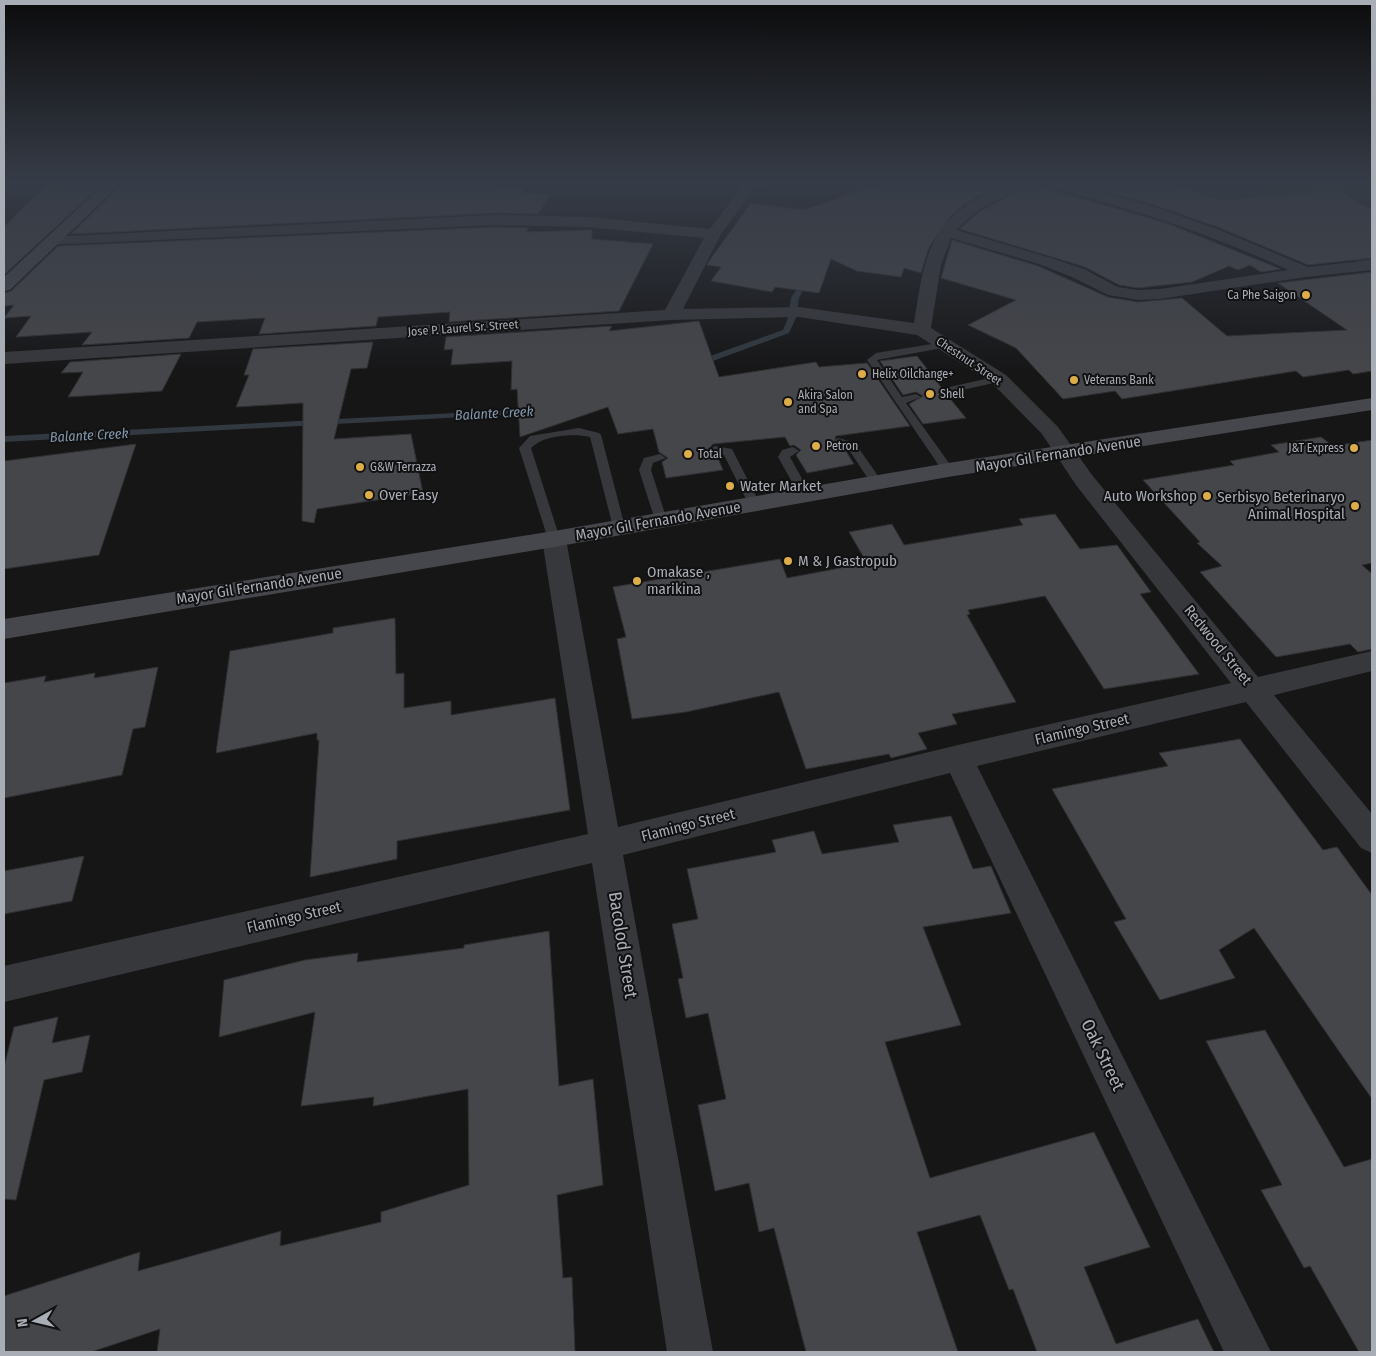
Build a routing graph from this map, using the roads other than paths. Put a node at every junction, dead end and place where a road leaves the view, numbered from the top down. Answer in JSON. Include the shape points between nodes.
{"nodes":[{"id":1,"x":47,"y":245,"type":"edge"},
{"id":2,"x":708,"y":245,"type":"edge"},
{"id":3,"x":939,"y":245,"type":"edge"},
{"id":4,"x":991,"y":245,"type":"edge"},
{"id":5,"x":1247,"y":245,"type":"edge"},
{"id":6,"x":1372,"y":266,"type":"edge"},
{"id":7,"x":1306,"y":272,"type":"junction"},
{"id":8,"x":4,"y":286,"type":"edge"},
{"id":9,"x":671,"y":315,"type":"junction"},
{"id":10,"x":922,"y":330,"type":"junction"},
{"id":11,"x":944,"y":345,"type":"junction"},
{"id":12,"x":4,"y":358,"type":"edge"},
{"id":13,"x":999,"y":379,"type":"junction"},
{"id":14,"x":944,"y":391,"type":"dead end"},
{"id":15,"x":916,"y":397,"type":"dead end"},
{"id":16,"x":899,"y":402,"type":"junction"},
{"id":17,"x":1372,"y":404,"type":"edge"},
{"id":18,"x":839,"y":441,"type":"dead end"},
{"id":19,"x":715,"y":450,"type":"dead end"},
{"id":20,"x":793,"y":451,"type":"dead end"},
{"id":21,"x":1063,"y":452,"type":"junction"},
{"id":22,"x":660,"y":458,"type":"dead end"},
{"id":23,"x":948,"y":470,"type":"junction"},
{"id":24,"x":877,"y":483,"type":"junction"},
{"id":25,"x":805,"y":495,"type":"junction"},
{"id":26,"x":754,"y":504,"type":"junction"},
{"id":27,"x":661,"y":520,"type":"junction"},
{"id":28,"x":619,"y":528,"type":"junction"},
{"id":29,"x":554,"y":539,"type":"junction"},
{"id":30,"x":4,"y":629,"type":"edge"},
{"id":31,"x":1372,"y":661,"type":"edge"},
{"id":32,"x":1254,"y":689,"type":"junction"},
{"id":33,"x":958,"y":758,"type":"junction"},
{"id":34,"x":1372,"y":838,"type":"edge"},
{"id":35,"x":606,"y":845,"type":"junction"},
{"id":36,"x":4,"y":984,"type":"edge"},
{"id":37,"x":690,"y":1352,"type":"edge"},
{"id":38,"x":1248,"y":1352,"type":"edge"}],
"edges":[{"from":1,"to":8,"type":"main road"},
{"from":2,"to":9,"type":"street"},
{"from":3,"to":10,"type":"street","name":"Chestnut Street"},
{"from":4,"to":7,"type":"street","via":[[1078,273],[1114,291],[1138,295]]},
{"from":5,"to":7,"type":"street"},
{"from":6,"to":7,"type":"street"},
{"from":9,"to":10,"type":"street","name":"Jose P. Laurel Sr. Street","via":[[790,312]]},
{"from":9,"to":12,"type":"street","name":"Jose P. Laurel Sr. Street"},
{"from":10,"to":11,"type":"street","name":"Chestnut Street"},
{"from":11,"to":13,"type":"street","name":"Chestnut Street"},
{"from":11,"to":16,"type":"lane","via":[[876,356],[872,360]]},
{"from":13,"to":14,"type":"lane"},
{"from":13,"to":21,"type":"street","name":"Chestnut Street","via":[[1051,431]]},
{"from":15,"to":16,"type":"lane"},
{"from":16,"to":23,"type":"lane"},
{"from":17,"to":21,"type":"main road","name":"Mayor Gil Fernando Avenue"},
{"from":18,"to":24,"type":"lane","via":[[851,445]]},
{"from":19,"to":26,"type":"lane","via":[[728,452]]},
{"from":20,"to":25,"type":"lane","via":[[784,456]]},
{"from":21,"to":23,"type":"main road","name":"Mayor Gil Fernando Avenue"},
{"from":21,"to":32,"type":"street","name":"Redwood Street"},
{"from":22,"to":27,"type":"lane","via":[[648,461],[645,470]]},
{"from":23,"to":24,"type":"main road","name":"Mayor Gil Fernando Avenue"},
{"from":24,"to":25,"type":"main road","name":"Mayor Gil Fernando Avenue"},
{"from":25,"to":26,"type":"main road","name":"Mayor Gil Fernando Avenue"},
{"from":26,"to":27,"type":"main road","name":"Mayor Gil Fernando Avenue"},
{"from":27,"to":28,"type":"main road","name":"Mayor Gil Fernando Avenue"},
{"from":28,"to":29,"type":"main road","name":"Mayor Gil Fernando Avenue"},
{"from":28,"to":29,"type":"lane","via":[[595,435],[579,431],[534,438],[525,448]]},
{"from":29,"to":30,"type":"main road","name":"Mayor Gil Fernando Avenue"},
{"from":29,"to":35,"type":"street","name":"Bacolod Street"},
{"from":31,"to":32,"type":"street","name":"Flamingo Street"},
{"from":32,"to":33,"type":"street","name":"Flamingo Street"},
{"from":32,"to":34,"type":"street","name":"Redwood Street"},
{"from":33,"to":35,"type":"street","name":"Flamingo Street"},
{"from":33,"to":38,"type":"street","name":"Oak Street"},
{"from":35,"to":36,"type":"street","name":"Flamingo Street"},
{"from":35,"to":37,"type":"street","name":"Bacolod Street"}]}
